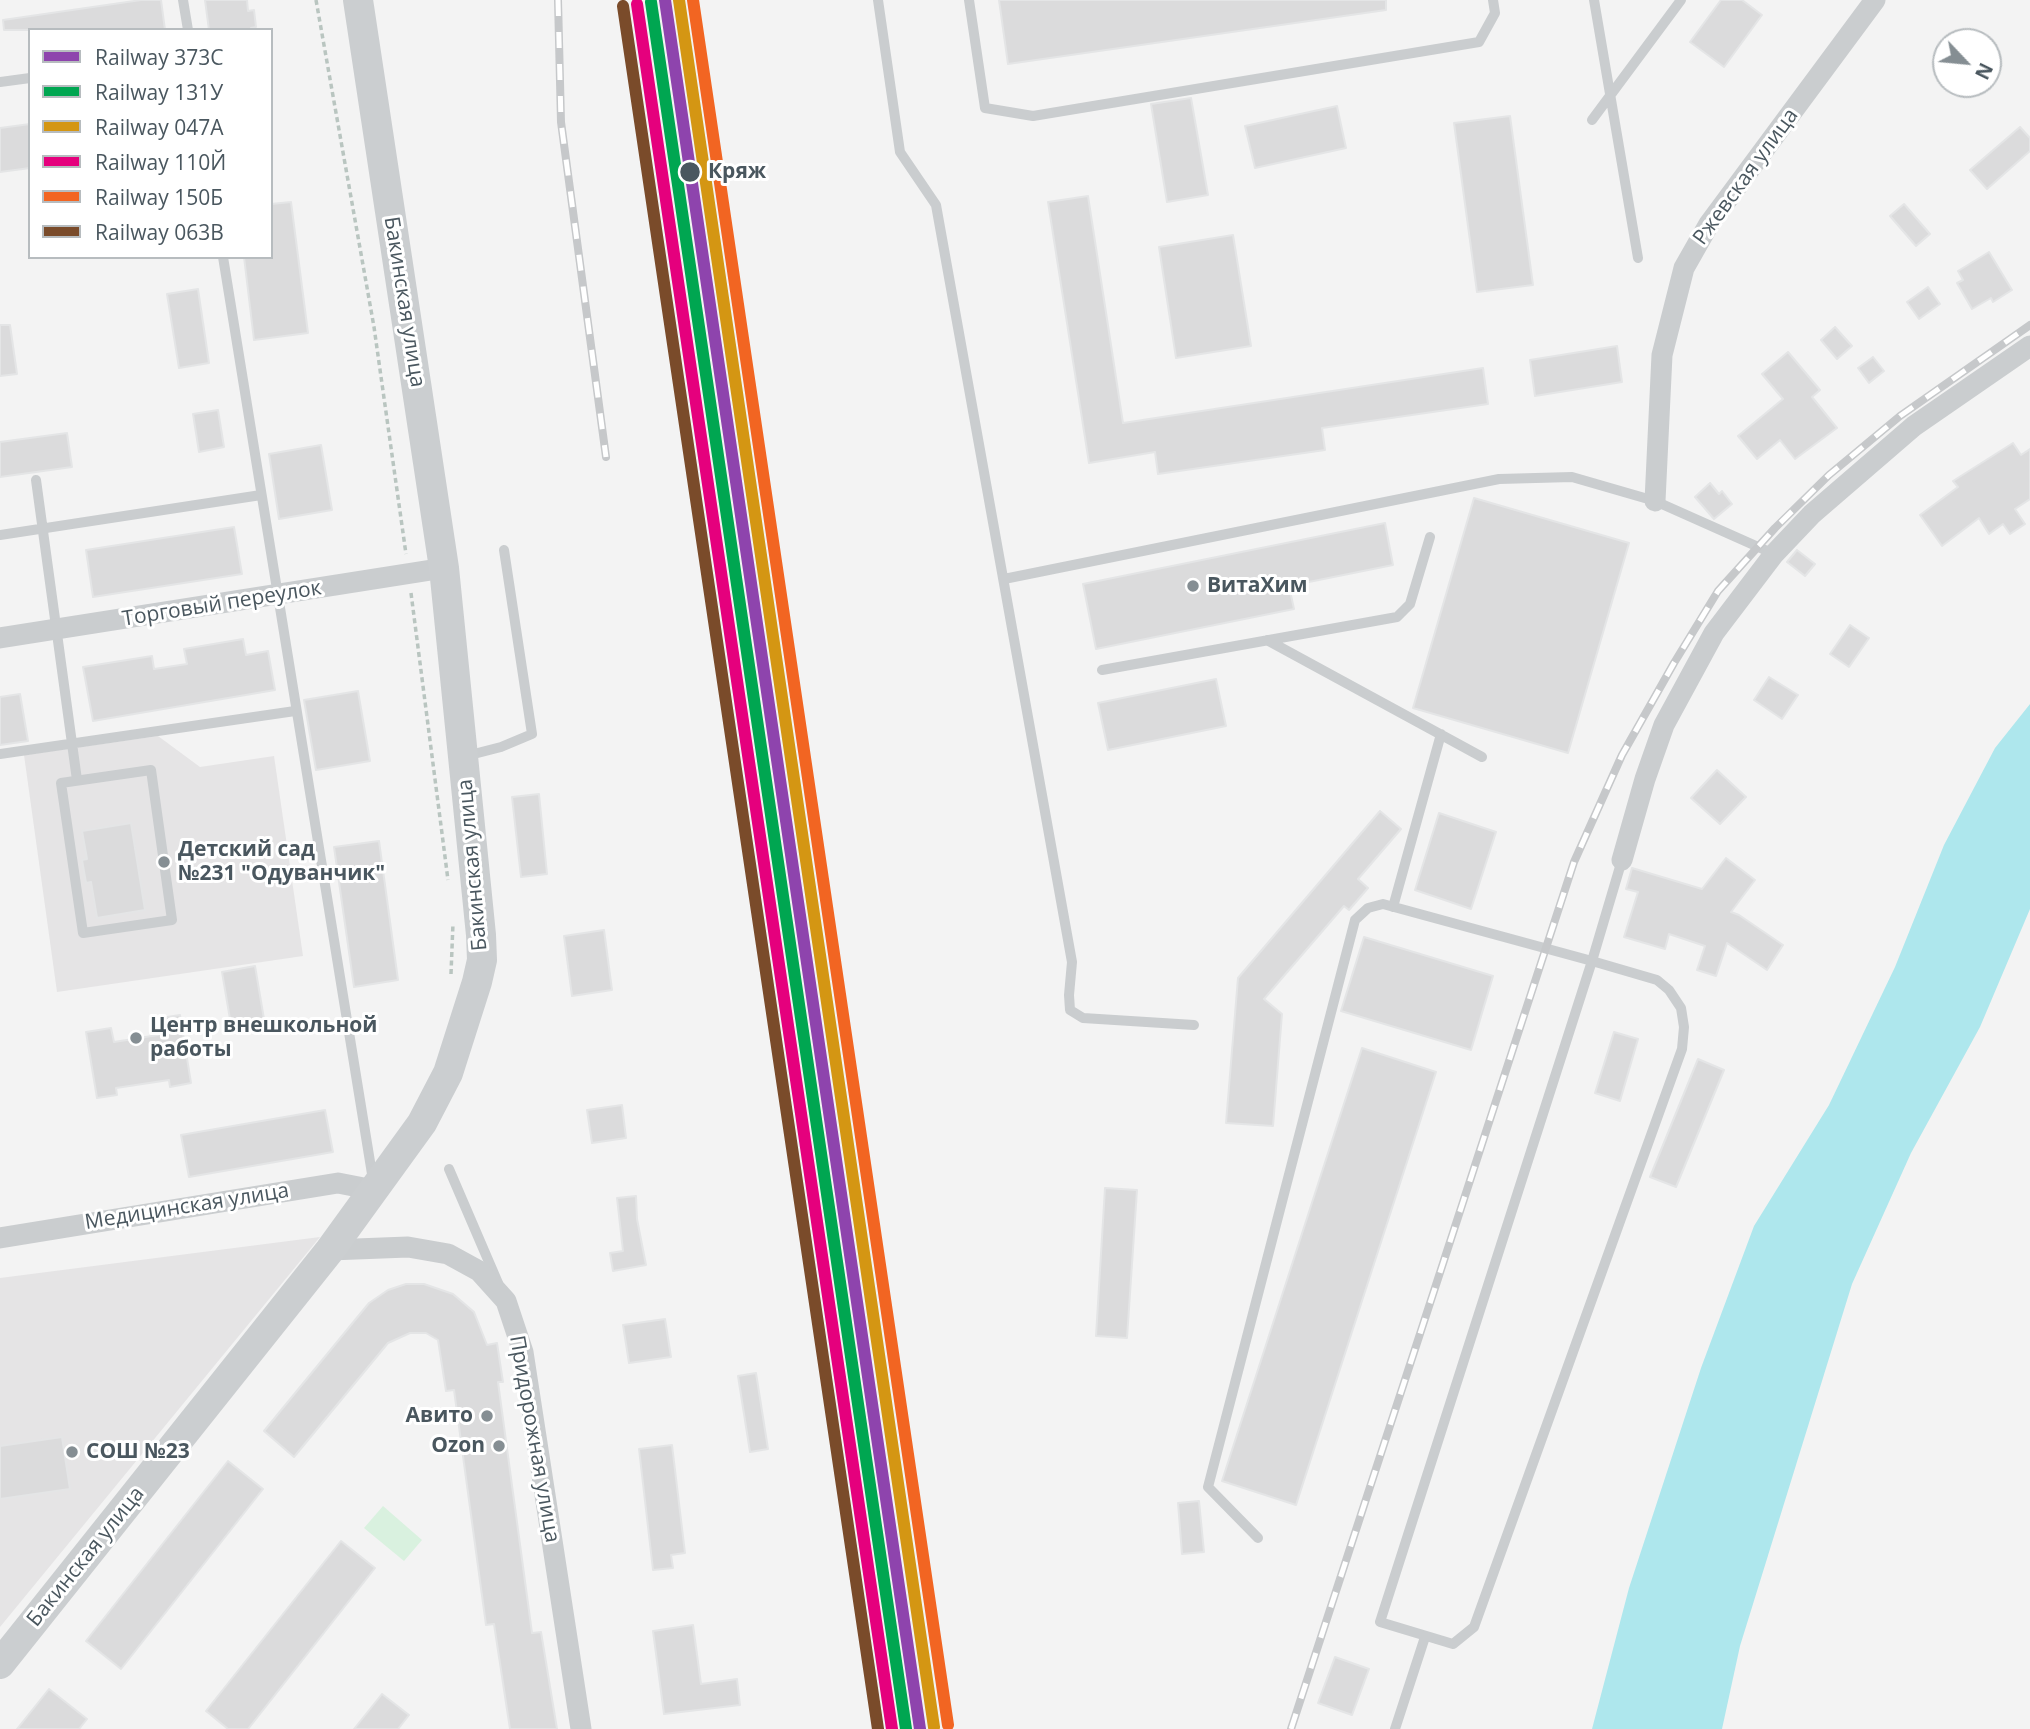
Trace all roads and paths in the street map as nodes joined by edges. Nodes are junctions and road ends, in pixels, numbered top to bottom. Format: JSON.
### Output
{"nodes":[{"id":1,"x":183,"y":0,"type":"edge"},
{"id":2,"x":358,"y":0,"type":"edge"},
{"id":3,"x":878,"y":0,"type":"edge"},
{"id":4,"x":969,"y":0,"type":"edge"},
{"id":5,"x":1493,"y":0,"type":"edge"},
{"id":6,"x":1594,"y":0,"type":"edge"},
{"id":7,"x":1681,"y":0,"type":"edge"},
{"id":8,"x":1875,"y":0,"type":"edge"},
{"id":9,"x":188,"y":28,"type":"edge"},
{"id":10,"x":28,"y":78,"type":"edge"},
{"id":11,"x":0,"y":82,"type":"edge"},
{"id":12,"x":1611,"y":95,"type":"junction"},
{"id":13,"x":1592,"y":120,"type":"dead end"},
{"id":14,"x":1638,"y":258,"type":"dead end"},
{"id":15,"x":223,"y":259,"type":"edge"},
{"id":16,"x":2030,"y":346,"type":"edge"},
{"id":17,"x":36,"y":480,"type":"dead end"},
{"id":18,"x":261,"y":495,"type":"junction"},
{"id":19,"x":1655,"y":500,"type":"junction"},
{"id":20,"x":43,"y":528,"type":"junction"},
{"id":21,"x":0,"y":535,"type":"edge"},
{"id":22,"x":1430,"y":537,"type":"dead end"},
{"id":23,"x":504,"y":550,"type":"dead end"},
{"id":24,"x":1774,"y":554,"type":"junction"},
{"id":25,"x":444,"y":568,"type":"junction"},
{"id":26,"x":1004,"y":579,"type":"junction"},
{"id":27,"x":276,"y":595,"type":"junction"},
{"id":28,"x":56,"y":629,"type":"junction"},
{"id":29,"x":0,"y":638,"type":"edge"},
{"id":30,"x":1267,"y":640,"type":"junction"},
{"id":31,"x":1102,"y":670,"type":"dead end"},
{"id":32,"x":295,"y":710,"type":"junction"},
{"id":33,"x":1441,"y":734,"type":"junction"},
{"id":34,"x":72,"y":742,"type":"junction"},
{"id":35,"x":0,"y":754,"type":"edge"},
{"id":36,"x":464,"y":757,"type":"junction"},
{"id":37,"x":1482,"y":757,"type":"dead end"},
{"id":38,"x":77,"y":780,"type":"junction"},
{"id":39,"x":1622,"y":860,"type":"joint"},
{"id":40,"x":1393,"y":907,"type":"junction"},
{"id":41,"x":1592,"y":961,"type":"junction"},
{"id":42,"x":1194,"y":1025,"type":"dead end"},
{"id":43,"x":449,"y":1169,"type":"dead end"},
{"id":44,"x":374,"y":1190,"type":"junction"},
{"id":45,"x":0,"y":1238,"type":"edge"},
{"id":46,"x":330,"y":1251,"type":"junction"},
{"id":47,"x":506,"y":1301,"type":"junction"},
{"id":48,"x":1258,"y":1538,"type":"dead end"},
{"id":49,"x":1425,"y":1637,"type":"junction"},
{"id":50,"x":0,"y":1664,"type":"edge"},
{"id":51,"x":581,"y":1729,"type":"edge"},
{"id":52,"x":1395,"y":1729,"type":"edge"}],
"edges":[{"from":1,"to":9,"type":"lane"},
{"from":2,"to":25,"type":"main road","name":"Бакинская улица"},
{"from":3,"to":26,"type":"lane"},
{"from":4,"to":5,"type":"lane"},
{"from":6,"to":12,"type":"lane"},
{"from":7,"to":12,"type":"lane"},
{"from":8,"to":19,"type":"street","name":"Ржевская улица"},
{"from":10,"to":11,"type":"lane"},
{"from":12,"to":13,"type":"lane"},
{"from":12,"to":14,"type":"lane"},
{"from":15,"to":18,"type":"lane"},
{"from":16,"to":24,"type":"street"},
{"from":17,"to":20,"type":"lane"},
{"from":18,"to":20,"type":"lane"},
{"from":18,"to":27,"type":"lane"},
{"from":19,"to":24,"type":"lane"},
{"from":19,"to":26,"type":"lane"},
{"from":20,"to":21,"type":"lane"},
{"from":20,"to":28,"type":"lane"},
{"from":22,"to":30,"type":"lane"},
{"from":23,"to":36,"type":"lane"},
{"from":24,"to":39,"type":"street"},
{"from":25,"to":27,"type":"street","name":"Торговый переулок"},
{"from":25,"to":36,"type":"main road","name":"Бакинская улица"},
{"from":26,"to":42,"type":"lane"},
{"from":27,"to":28,"type":"street","name":"Торговый переулок"},
{"from":27,"to":32,"type":"lane"},
{"from":28,"to":29,"type":"street","name":"Торговый переулок"},
{"from":28,"to":34,"type":"lane"},
{"from":30,"to":31,"type":"lane"},
{"from":30,"to":33,"type":"lane"},
{"from":32,"to":34,"type":"lane"},
{"from":32,"to":44,"type":"lane"},
{"from":33,"to":37,"type":"lane"},
{"from":33,"to":40,"type":"lane"},
{"from":34,"to":35,"type":"lane"},
{"from":34,"to":38,"type":"lane"},
{"from":36,"to":44,"type":"main road","name":"Бакинская улица"},
{"from":38,"to":38,"type":"lane"},
{"from":39,"to":41,"type":"lane"},
{"from":40,"to":41,"type":"lane"},
{"from":40,"to":48,"type":"lane"},
{"from":41,"to":49,"type":"lane"},
{"from":41,"to":49,"type":"lane"},
{"from":43,"to":47,"type":"lane"},
{"from":44,"to":45,"type":"street","name":"Медицинская улица"},
{"from":44,"to":46,"type":"main road","name":"Бакинская улица"},
{"from":46,"to":47,"type":"street","name":"Придорожная улица"},
{"from":46,"to":50,"type":"main road","name":"Бакинская улица"},
{"from":47,"to":51,"type":"street","name":"Придорожная улица"},
{"from":49,"to":52,"type":"lane"}]}
